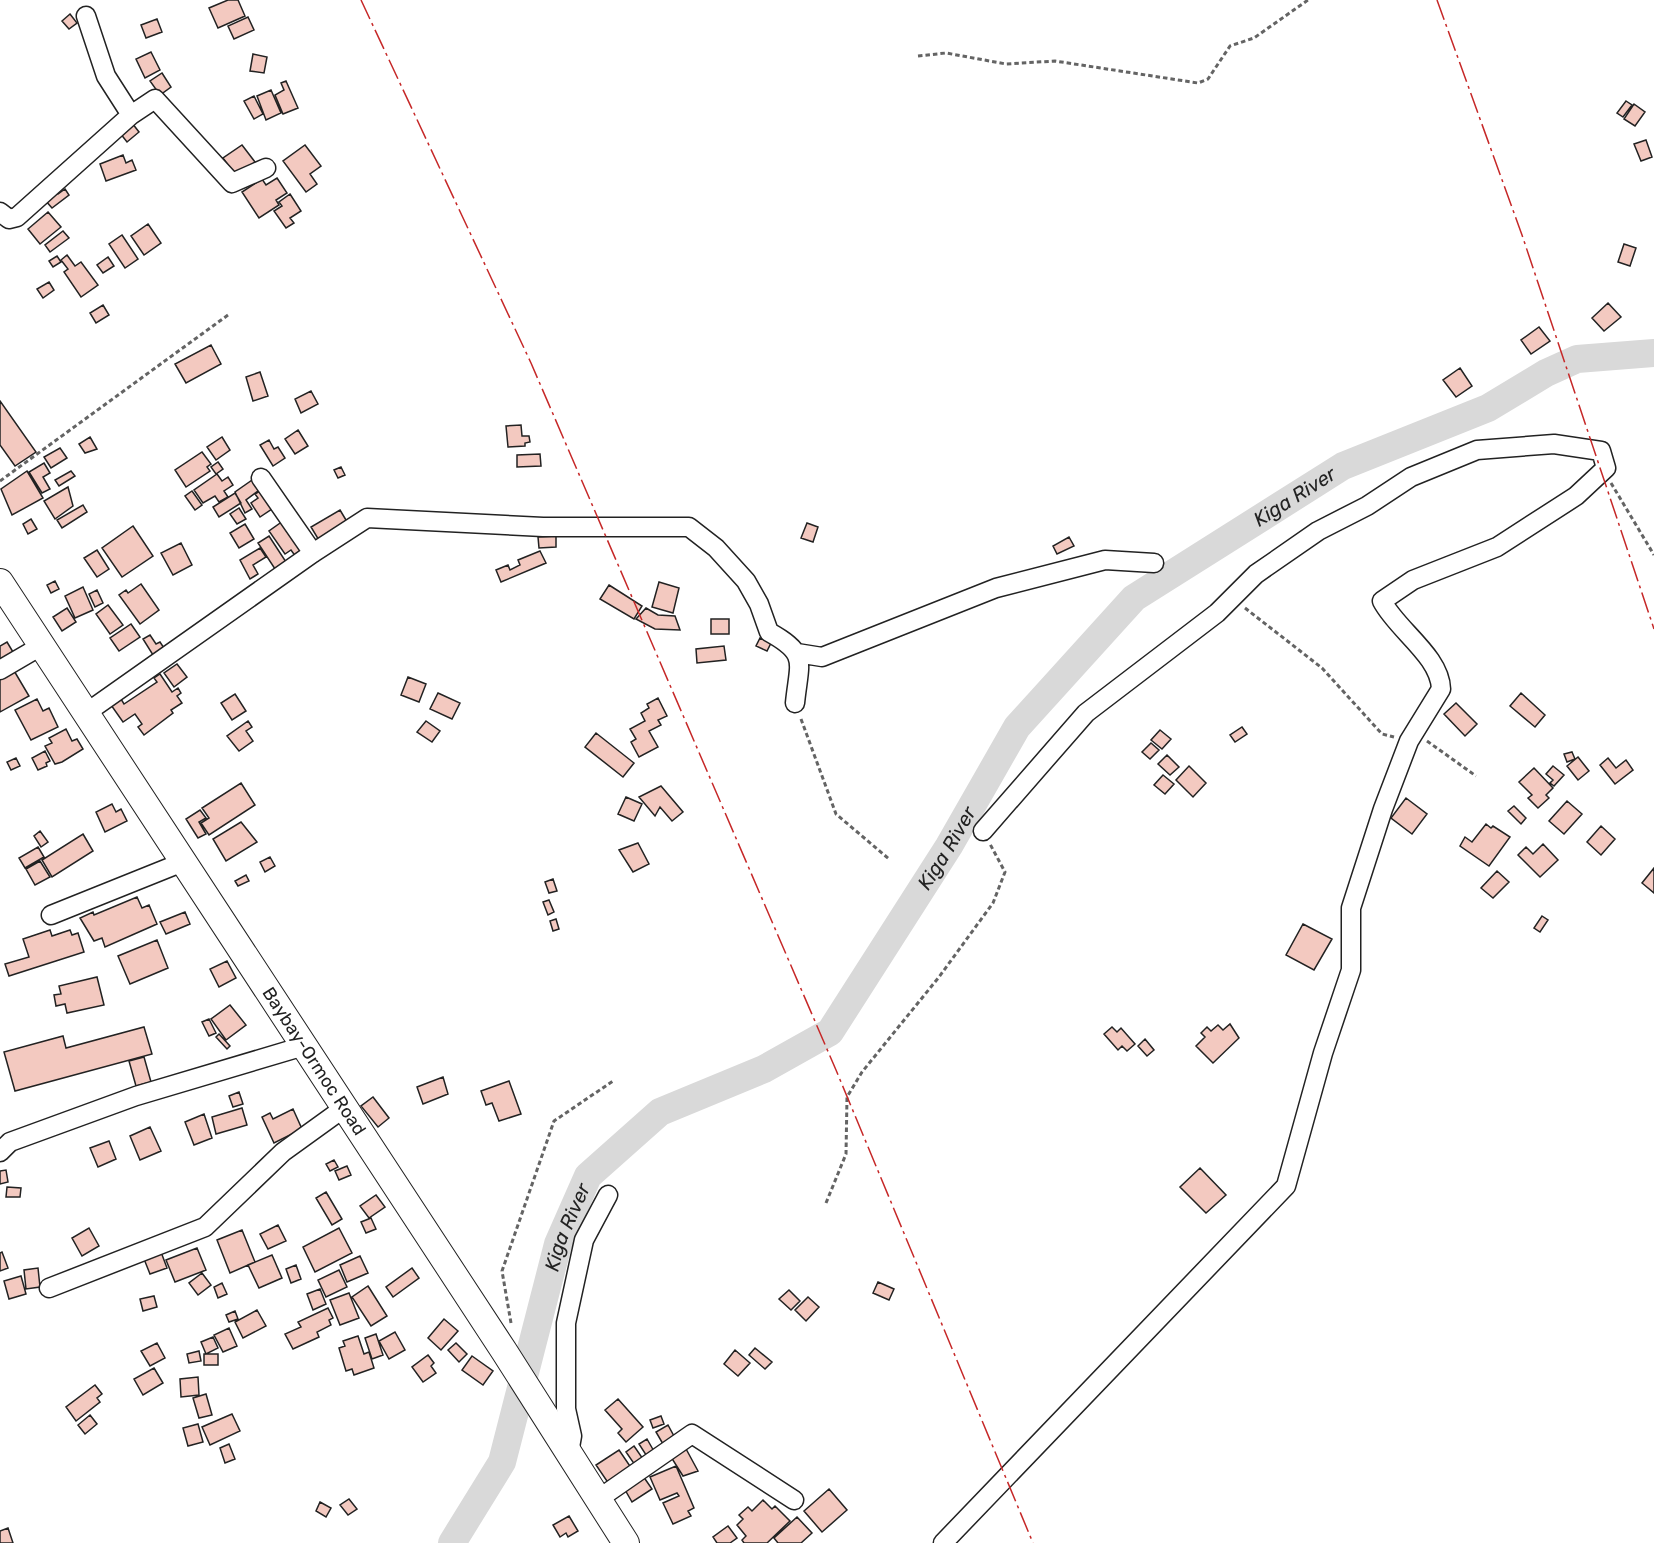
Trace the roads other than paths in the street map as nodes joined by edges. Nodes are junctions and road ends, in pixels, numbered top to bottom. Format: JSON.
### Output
{"nodes":[{"id":1,"x":86,"y":16,"type":"dead end"},
{"id":2,"x":131,"y":115,"type":"junction"},
{"id":3,"x":266,"y":168,"type":"dead end"},
{"id":4,"x":0,"y":212,"type":"edge"},
{"id":5,"x":261,"y":478,"type":"dead end"},
{"id":6,"x":314,"y":553,"type":"junction"},
{"id":7,"x":1154,"y":563,"type":"dead end"},
{"id":8,"x":0,"y":582,"type":"edge"},
{"id":9,"x":41,"y":646,"type":"junction"},
{"id":10,"x":797,"y":653,"type":"junction"},
{"id":11,"x":0,"y":670,"type":"edge"},
{"id":12,"x":795,"y":703,"type":"road end"},
{"id":13,"x":86,"y":713,"type":"junction"},
{"id":14,"x":983,"y":831,"type":"road end"},
{"id":15,"x":183,"y":861,"type":"junction"},
{"id":16,"x":51,"y":915,"type":"dead end"},
{"id":17,"x":304,"y":1046,"type":"junction"},
{"id":18,"x":344,"y":1108,"type":"junction"},
{"id":19,"x":0,"y":1152,"type":"edge"},
{"id":20,"x":608,"y":1195,"type":"dead end"},
{"id":21,"x":49,"y":1288,"type":"dead end"},
{"id":22,"x":565,"y":1447,"type":"junction"},
{"id":23,"x":597,"y":1500,"type":"junction"},
{"id":24,"x":794,"y":1500,"type":"dead end"},
{"id":25,"x":626,"y":1543,"type":"edge"},
{"id":26,"x":943,"y":1543,"type":"edge"}],
"edges":[{"from":1,"to":2,"type":"street"},
{"from":2,"to":3,"type":"street"},
{"from":2,"to":4,"type":"street"},
{"from":5,"to":6,"type":"street"},
{"from":6,"to":10,"type":"street"},
{"from":6,"to":13,"type":"street"},
{"from":7,"to":10,"type":"street"},
{"from":8,"to":9,"type":"highway","name":"Baybay-Ormoc Road"},
{"from":9,"to":11,"type":"street"},
{"from":9,"to":13,"type":"highway","name":"Baybay-Ormoc Road"},
{"from":10,"to":12,"type":"street"},
{"from":13,"to":15,"type":"highway","name":"Baybay-Ormoc Road"},
{"from":14,"to":26,"type":"street"},
{"from":15,"to":16,"type":"street"},
{"from":15,"to":17,"type":"highway","name":"Baybay-Ormoc Road"},
{"from":17,"to":18,"type":"highway","name":"Baybay-Ormoc Road"},
{"from":17,"to":19,"type":"street"},
{"from":18,"to":21,"type":"street"},
{"from":18,"to":22,"type":"highway","name":"Baybay-Ormoc Road"},
{"from":20,"to":22,"type":"street"},
{"from":22,"to":23,"type":"highway","name":"Baybay-Ormoc Road"},
{"from":23,"to":24,"type":"street"},
{"from":23,"to":25,"type":"highway","name":"Baybay-Ormoc Road"}]}
